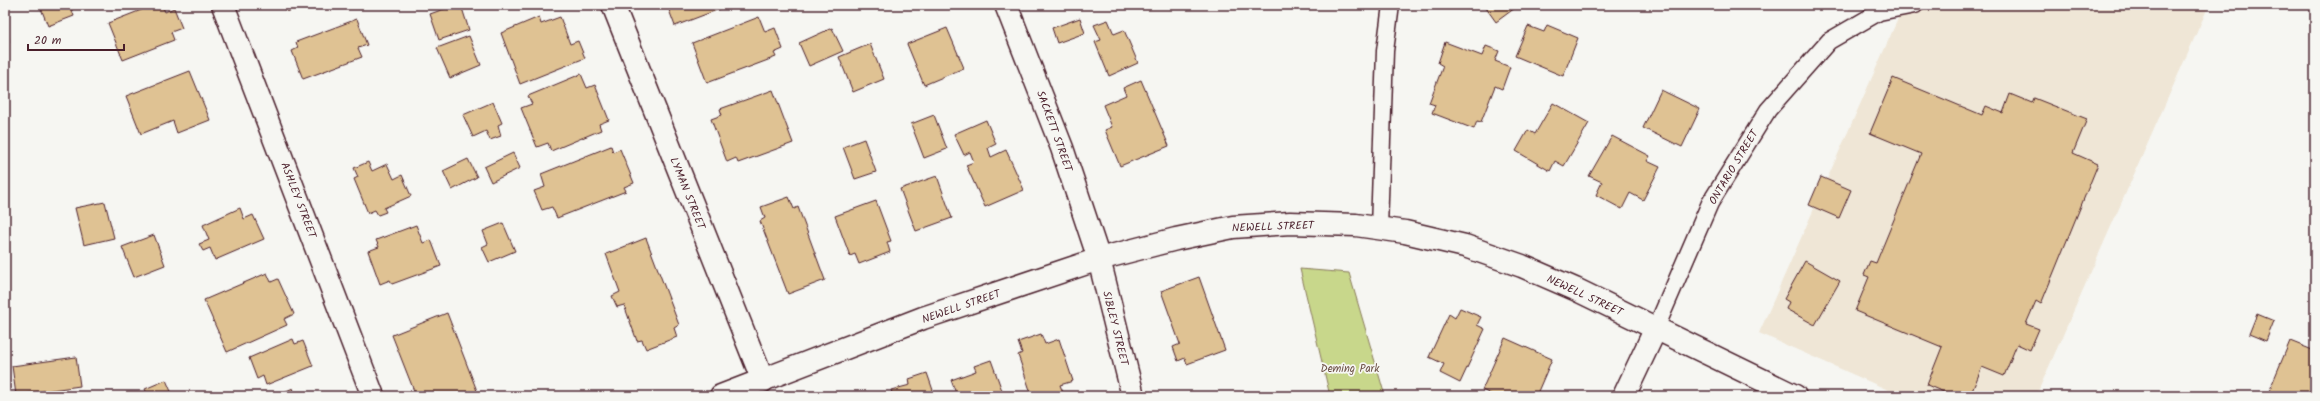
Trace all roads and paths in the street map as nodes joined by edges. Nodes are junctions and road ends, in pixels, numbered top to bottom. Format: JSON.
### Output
{"nodes":[{"id":1,"x":223,"y":5,"type":"edge"},
{"id":2,"x":614,"y":5,"type":"edge"},
{"id":3,"x":1006,"y":5,"type":"edge"},
{"id":4,"x":1391,"y":5,"type":"edge"},
{"id":5,"x":1915,"y":5,"type":"edge"},
{"id":6,"x":1379,"y":228,"type":"junction"},
{"id":7,"x":1099,"y":259,"type":"junction"},
{"id":8,"x":1656,"y":328,"type":"junction"},
{"id":9,"x":763,"y":381,"type":"junction"},
{"id":10,"x":373,"y":396,"type":"edge"},
{"id":11,"x":721,"y":396,"type":"edge"},
{"id":12,"x":1133,"y":396,"type":"edge"},
{"id":13,"x":1624,"y":396,"type":"edge"},
{"id":14,"x":1795,"y":396,"type":"edge"}],
"edges":[{"from":1,"to":10,"type":"street","name":"ASHLEY STREET"},
{"from":2,"to":9,"type":"street","name":"LYMAN STREET"},
{"from":3,"to":7,"type":"street","name":"SACKETT STREET"},
{"from":4,"to":6,"type":"lane"},
{"from":5,"to":8,"type":"lane","name":"ONTARIO STREET"},
{"from":6,"to":7,"type":"street","name":"NEWELL STREET"},
{"from":6,"to":8,"type":"street","name":"NEWELL STREET"},
{"from":7,"to":9,"type":"street","name":"NEWELL STREET"},
{"from":7,"to":12,"type":"street","name":"SIBLEY STREET"},
{"from":8,"to":13,"type":"street","name":"ONTARIO STREET"},
{"from":8,"to":14,"type":"street","name":"NEWELL STREET"},
{"from":9,"to":11,"type":"street","name":"NEWELL STREET"}]}
